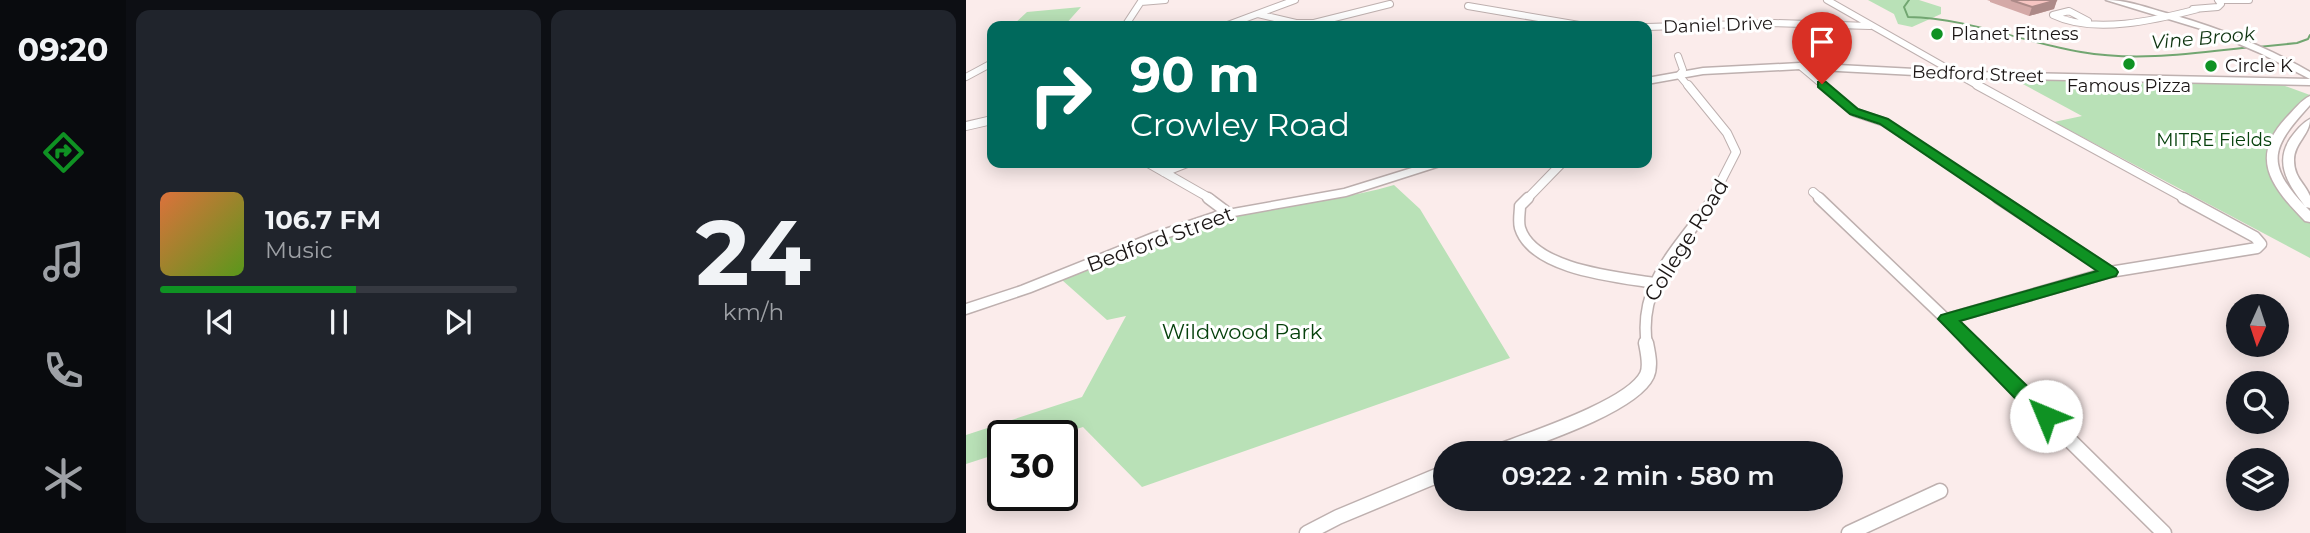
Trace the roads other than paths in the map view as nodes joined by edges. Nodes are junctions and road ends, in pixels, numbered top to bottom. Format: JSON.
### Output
{"nodes":[{"id":1,"x":1165,"y":0,"type":"edge"},
{"id":2,"x":1295,"y":0,"type":"edge"},
{"id":3,"x":1827,"y":0,"type":"edge"},
{"id":4,"x":2110,"y":0,"type":"edge"},
{"id":5,"x":2117,"y":0,"type":"edge"},
{"id":6,"x":2220,"y":0,"type":"edge"},
{"id":7,"x":2249,"y":0,"type":"edge"},
{"id":8,"x":1141,"y":1,"type":"edge"},
{"id":9,"x":1390,"y":4,"type":"dead end"},
{"id":10,"x":2129,"y":5,"type":"junction"},
{"id":11,"x":1468,"y":6,"type":"dead end"},
{"id":12,"x":2185,"y":11,"type":"junction"},
{"id":13,"x":1258,"y":14,"type":"junction"},
{"id":14,"x":2164,"y":16,"type":"junction"},
{"id":15,"x":1128,"y":21,"type":"edge"},
{"id":16,"x":1239,"y":21,"type":"edge"},
{"id":17,"x":1287,"y":21,"type":"edge"},
{"id":18,"x":1322,"y":21,"type":"edge"},
{"id":19,"x":1556,"y":21,"type":"edge"},
{"id":20,"x":2088,"y":21,"type":"junction"},
{"id":21,"x":1872,"y":26,"type":"junction"},
{"id":22,"x":1652,"y":27,"type":"edge"},
{"id":23,"x":2202,"y":27,"type":"junction"},
{"id":24,"x":1678,"y":56,"type":"dead end"},
{"id":25,"x":987,"y":66,"type":"edge"},
{"id":26,"x":1800,"y":66,"type":"junction"},
{"id":27,"x":1679,"y":75,"type":"junction"},
{"id":28,"x":1958,"y":75,"type":"junction"},
{"id":29,"x":2310,"y":76,"type":"edge"},
{"id":30,"x":966,"y":78,"type":"edge"},
{"id":31,"x":1652,"y":80,"type":"edge"},
{"id":32,"x":2260,"y":80,"type":"junction"},
{"id":33,"x":2310,"y":82,"type":"edge"},
{"id":34,"x":2310,"y":97,"type":"edge"},
{"id":35,"x":987,"y":121,"type":"edge"},
{"id":36,"x":2310,"y":122,"type":"edge"},
{"id":37,"x":966,"y":127,"type":"edge"},
{"id":38,"x":1156,"y":168,"type":"edge"},
{"id":39,"x":1174,"y":168,"type":"edge"},
{"id":40,"x":1422,"y":168,"type":"edge"},
{"id":41,"x":1557,"y":168,"type":"edge"},
{"id":42,"x":1164,"y":172,"type":"junction"},
{"id":43,"x":1813,"y":192,"type":"dead end"},
{"id":44,"x":2310,"y":204,"type":"edge"},
{"id":45,"x":1228,"y":213,"type":"junction"},
{"id":46,"x":2310,"y":218,"type":"edge"},
{"id":47,"x":2110,"y":272,"type":"junction"},
{"id":48,"x":1655,"y":283,"type":"junction"},
{"id":49,"x":966,"y":309,"type":"edge"},
{"id":50,"x":1947,"y":319,"type":"junction"},
{"id":51,"x":1524,"y":441,"type":"edge"},
{"id":52,"x":1433,"y":477,"type":"edge"},
{"id":53,"x":1940,"y":491,"type":"dead end"},
{"id":54,"x":1307,"y":533,"type":"edge"},
{"id":55,"x":1849,"y":533,"type":"edge"},
{"id":56,"x":2164,"y":533,"type":"edge"}],
"edges":[{"from":1,"to":8,"type":"street"},
{"from":2,"to":13,"type":"street"},
{"from":3,"to":21,"type":"street"},
{"from":4,"to":10,"type":"main road"},
{"from":5,"to":10,"type":"main road"},
{"from":6,"to":7,"type":"street"},
{"from":6,"to":12,"type":"street"},
{"from":8,"to":15,"type":"street"},
{"from":9,"to":18,"type":"street"},
{"from":10,"to":12,"type":"main road"},
{"from":10,"to":14,"type":"main road"},
{"from":11,"to":19,"type":"street"},
{"from":12,"to":14,"type":"street"},
{"from":12,"to":23,"type":"main road"},
{"from":13,"to":16,"type":"street"},
{"from":13,"to":17,"type":"street"},
{"from":14,"to":20,"type":"street"},
{"from":14,"to":23,"type":"main road"},
{"from":20,"to":20,"type":"street"},
{"from":21,"to":22,"type":"street","name":"Daniel Drive"},
{"from":21,"to":28,"type":"street"},
{"from":23,"to":29,"type":"main road"},
{"from":24,"to":27,"type":"street"},
{"from":25,"to":30,"type":"street"},
{"from":26,"to":27,"type":"main road","name":"Bedford Street"},
{"from":26,"to":28,"type":"main road","name":"Bedford Street"},
{"from":26,"to":47,"type":"street"},
{"from":27,"to":31,"type":"main road","name":"Bedford Street"},
{"from":27,"to":48,"type":"street","name":"College Road"},
{"from":28,"to":32,"type":"main road","name":"Bedford Street"},
{"from":28,"to":47,"type":"street"},
{"from":32,"to":33,"type":"main road","name":"Bedford Street"},
{"from":32,"to":34,"type":"main road"},
{"from":34,"to":46,"type":"main road"},
{"from":35,"to":37,"type":"street"},
{"from":36,"to":44,"type":"main road"},
{"from":38,"to":42,"type":"street"},
{"from":39,"to":42,"type":"street"},
{"from":40,"to":45,"type":"main road","name":"Bedford Street"},
{"from":41,"to":48,"type":"street"},
{"from":42,"to":45,"type":"street"},
{"from":43,"to":50,"type":"street"},
{"from":45,"to":49,"type":"main road","name":"Bedford Street"},
{"from":47,"to":50,"type":"street"},
{"from":48,"to":51,"type":"street","name":"College Road"},
{"from":50,"to":56,"type":"street"},
{"from":52,"to":54,"type":"street"},
{"from":53,"to":55,"type":"street"}]}
